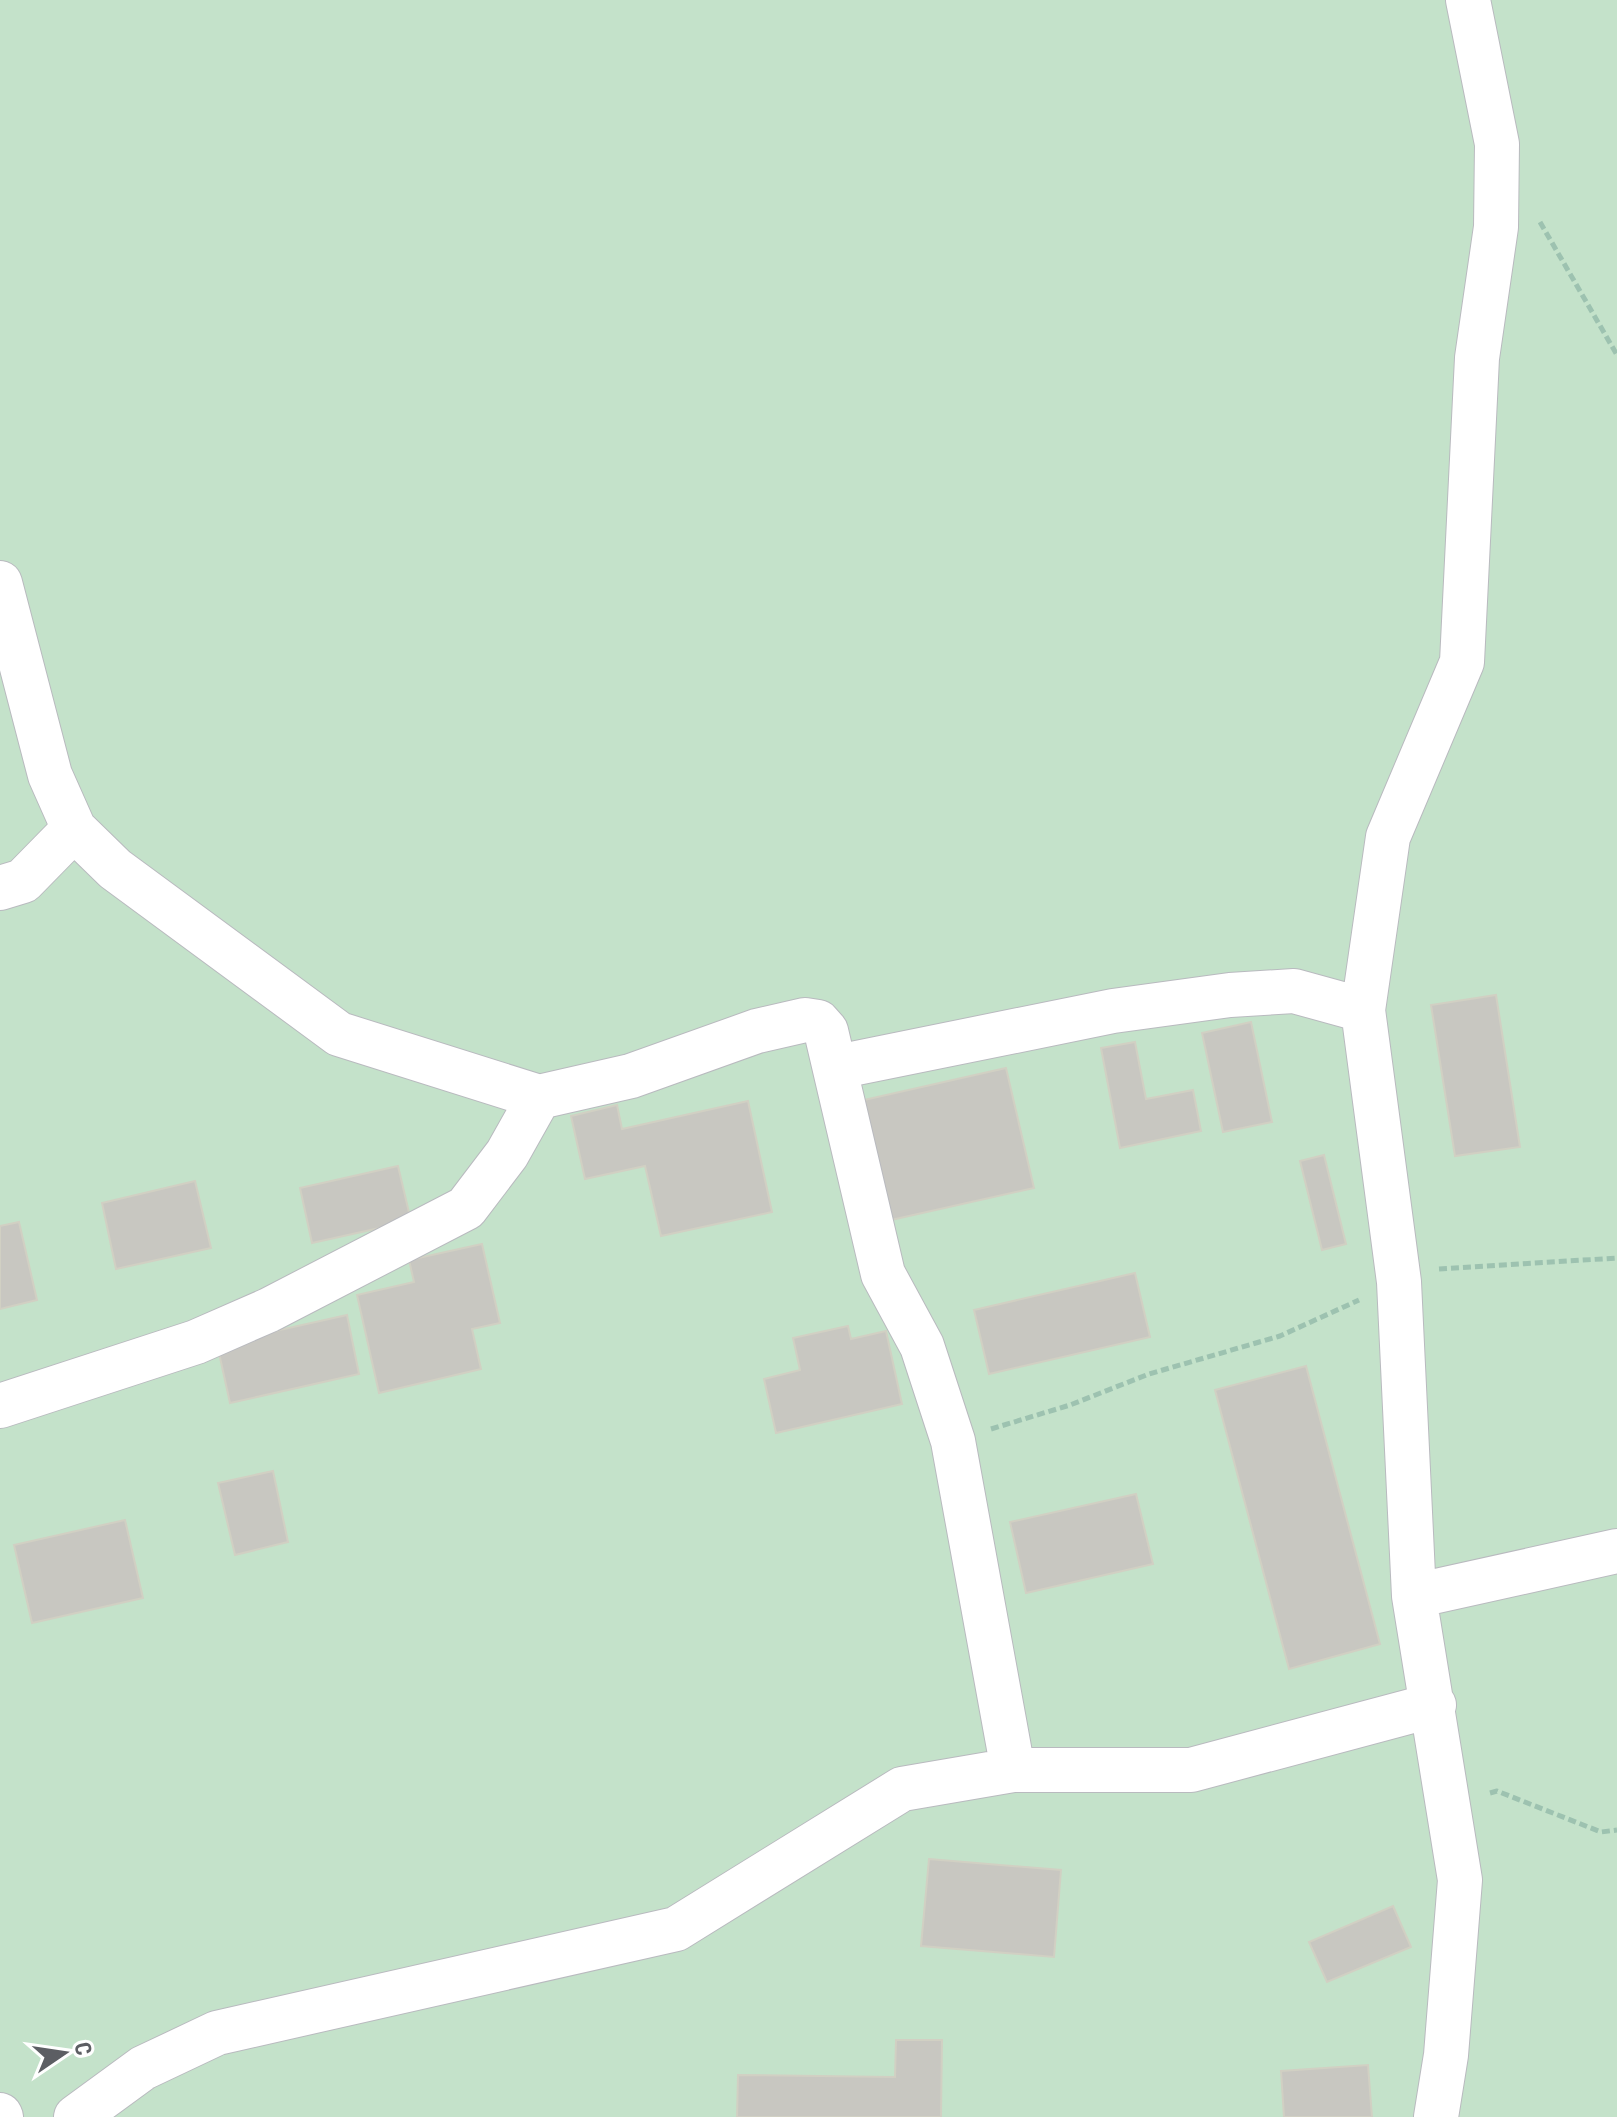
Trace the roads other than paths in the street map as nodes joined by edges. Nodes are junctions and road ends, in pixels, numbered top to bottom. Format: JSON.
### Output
{"nodes":[{"id":1,"x":1468,"y":0,"type":"edge"},
{"id":2,"x":0,"y":583,"type":"edge"},
{"id":3,"x":74,"y":829,"type":"junction"},
{"id":4,"x":0,"y":888,"type":"edge"},
{"id":5,"x":1363,"y":1010,"type":"junction"},
{"id":6,"x":837,"y":1067,"type":"junction"},
{"id":7,"x":539,"y":1097,"type":"junction"},
{"id":8,"x":0,"y":1406,"type":"edge"},
{"id":9,"x":1617,"y":1551,"type":"edge"},
{"id":10,"x":1414,"y":1596,"type":"junction"},
{"id":11,"x":1434,"y":1705,"type":"junction"},
{"id":12,"x":1013,"y":1770,"type":"junction"},
{"id":13,"x":76,"y":2117,"type":"edge"},
{"id":14,"x":1436,"y":2117,"type":"edge"}],
"edges":[{"from":1,"to":5,"type":"street"},
{"from":2,"to":3,"type":"street"},
{"from":3,"to":4,"type":"street"},
{"from":3,"to":7,"type":"street"},
{"from":5,"to":6,"type":"street"},
{"from":5,"to":10,"type":"street"},
{"from":6,"to":7,"type":"street"},
{"from":6,"to":12,"type":"street"},
{"from":7,"to":8,"type":"street"},
{"from":9,"to":10,"type":"street"},
{"from":10,"to":11,"type":"street"},
{"from":11,"to":12,"type":"street"},
{"from":11,"to":14,"type":"street"},
{"from":12,"to":13,"type":"street"}]}
